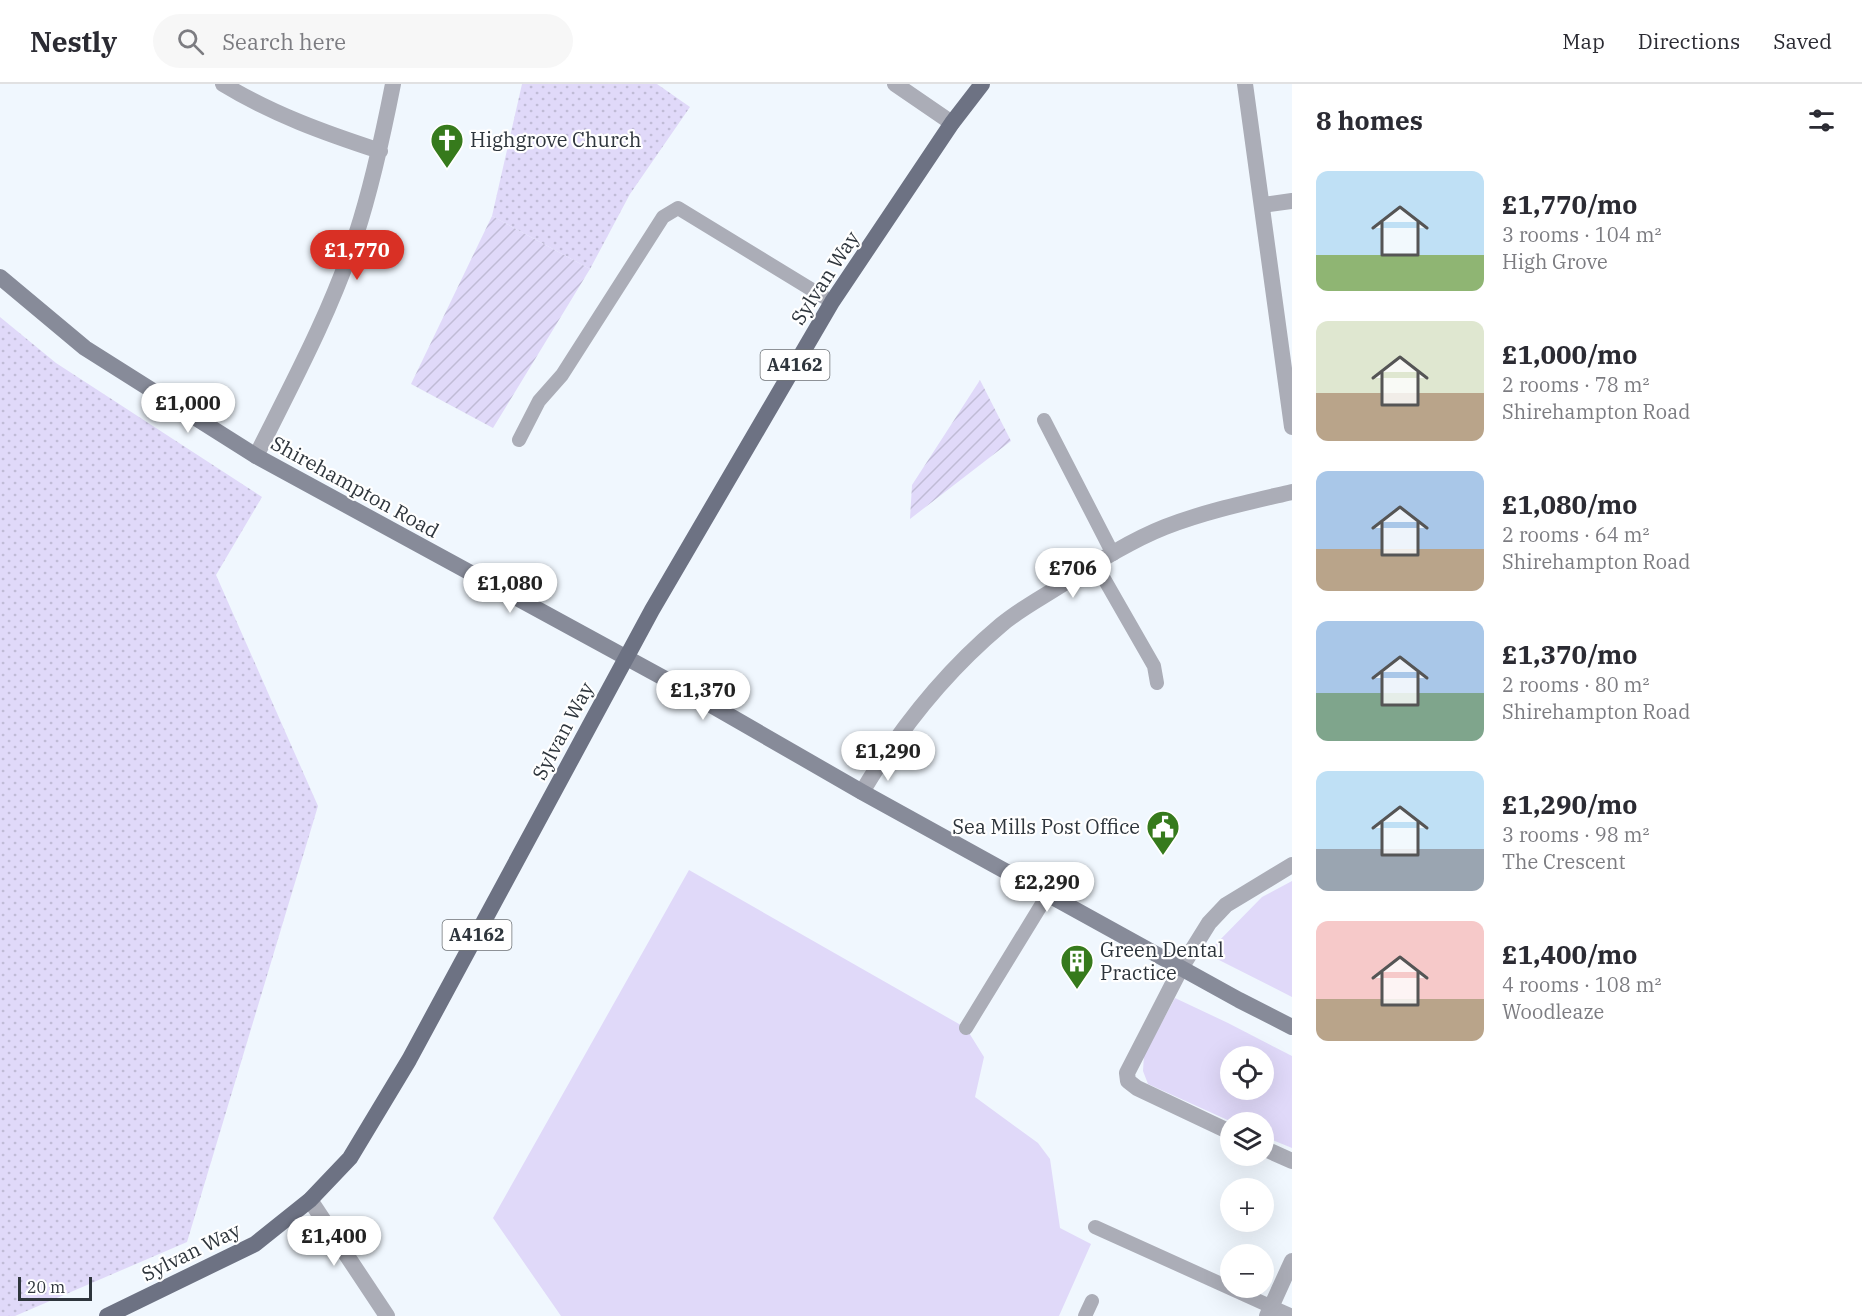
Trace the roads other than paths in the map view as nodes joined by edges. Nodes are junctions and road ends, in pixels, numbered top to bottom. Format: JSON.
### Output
{"nodes":[{"id":1,"x":223,"y":84,"type":"edge"},
{"id":2,"x":393,"y":84,"type":"edge"},
{"id":3,"x":895,"y":84,"type":"edge"},
{"id":4,"x":982,"y":84,"type":"edge"},
{"id":5,"x":1245,"y":84,"type":"edge"},
{"id":6,"x":952,"y":123,"type":"junction"},
{"id":7,"x":380,"y":151,"type":"junction"},
{"id":8,"x":1292,"y":201,"type":"edge"},
{"id":9,"x":1263,"y":205,"type":"junction"},
{"id":10,"x":0,"y":277,"type":"edge"},
{"id":11,"x":832,"y":302,"type":"junction"},
{"id":12,"x":1044,"y":420,"type":"dead end"},
{"id":13,"x":1292,"y":427,"type":"edge"},
{"id":14,"x":519,"y":440,"type":"dead end"},
{"id":15,"x":256,"y":456,"type":"junction"},
{"id":16,"x":1292,"y":492,"type":"edge"},
{"id":17,"x":1113,"y":554,"type":"junction"},
{"id":18,"x":1095,"y":563,"type":"junction"},
{"id":19,"x":627,"y":658,"type":"junction"},
{"id":20,"x":1157,"y":682,"type":"dead end"},
{"id":21,"x":862,"y":792,"type":"junction"},
{"id":22,"x":1292,"y":865,"type":"edge"},
{"id":23,"x":1048,"y":894,"type":"junction"},
{"id":24,"x":1181,"y":968,"type":"junction"},
{"id":25,"x":1292,"y":1027,"type":"edge"},
{"id":26,"x":966,"y":1028,"type":"dead end"},
{"id":27,"x":1220,"y":1127,"type":"edge"},
{"id":28,"x":1274,"y":1153,"type":"edge"},
{"id":29,"x":1292,"y":1161,"type":"edge"},
{"id":30,"x":310,"y":1200,"type":"junction"},
{"id":31,"x":1095,"y":1227,"type":"dead end"},
{"id":32,"x":1292,"y":1261,"type":"edge"},
{"id":33,"x":1092,"y":1301,"type":"dead end"},
{"id":34,"x":1270,"y":1311,"type":"edge"},
{"id":35,"x":107,"y":1316,"type":"edge"},
{"id":36,"x":387,"y":1316,"type":"edge"},
{"id":37,"x":1085,"y":1316,"type":"edge"},
{"id":38,"x":1292,"y":1316,"type":"edge"}],
"edges":[{"from":1,"to":7,"type":"street"},
{"from":2,"to":7,"type":"street"},
{"from":3,"to":6,"type":"street"},
{"from":4,"to":6,"type":"main road","name":"Sylvan Way","number":"A4162"},
{"from":5,"to":9,"type":"street"},
{"from":6,"to":11,"type":"main road","name":"Sylvan Way","number":"A4162"},
{"from":7,"to":15,"type":"street"},
{"from":8,"to":9,"type":"street"},
{"from":9,"to":13,"type":"street"},
{"from":10,"to":15,"type":"main road","name":"Shirehampton Road"},
{"from":11,"to":14,"type":"lane"},
{"from":11,"to":19,"type":"main road","name":"Sylvan Way","number":"A4162"},
{"from":12,"to":17,"type":"lane"},
{"from":15,"to":19,"type":"main road","name":"Shirehampton Road"},
{"from":16,"to":17,"type":"street"},
{"from":17,"to":18,"type":"street"},
{"from":18,"to":20,"type":"lane"},
{"from":18,"to":21,"type":"street"},
{"from":19,"to":21,"type":"main road","name":"Shirehampton Road"},
{"from":19,"to":30,"type":"main road","name":"Sylvan Way","number":"A4162"},
{"from":21,"to":23,"type":"main road","name":"Shirehampton Road"},
{"from":22,"to":24,"type":"street"},
{"from":23,"to":24,"type":"main road","name":"Shirehampton Road"},
{"from":23,"to":26,"type":"lane"},
{"from":24,"to":25,"type":"main road","name":"Shirehampton Road"},
{"from":24,"to":27,"type":"street"},
{"from":28,"to":29,"type":"street"},
{"from":30,"to":35,"type":"main road","name":"Sylvan Way","number":"A4162"},
{"from":30,"to":36,"type":"street"},
{"from":31,"to":34,"type":"lane"},
{"from":32,"to":34,"type":"street"},
{"from":33,"to":37,"type":"lane"},
{"from":34,"to":38,"type":"lane"}]}
